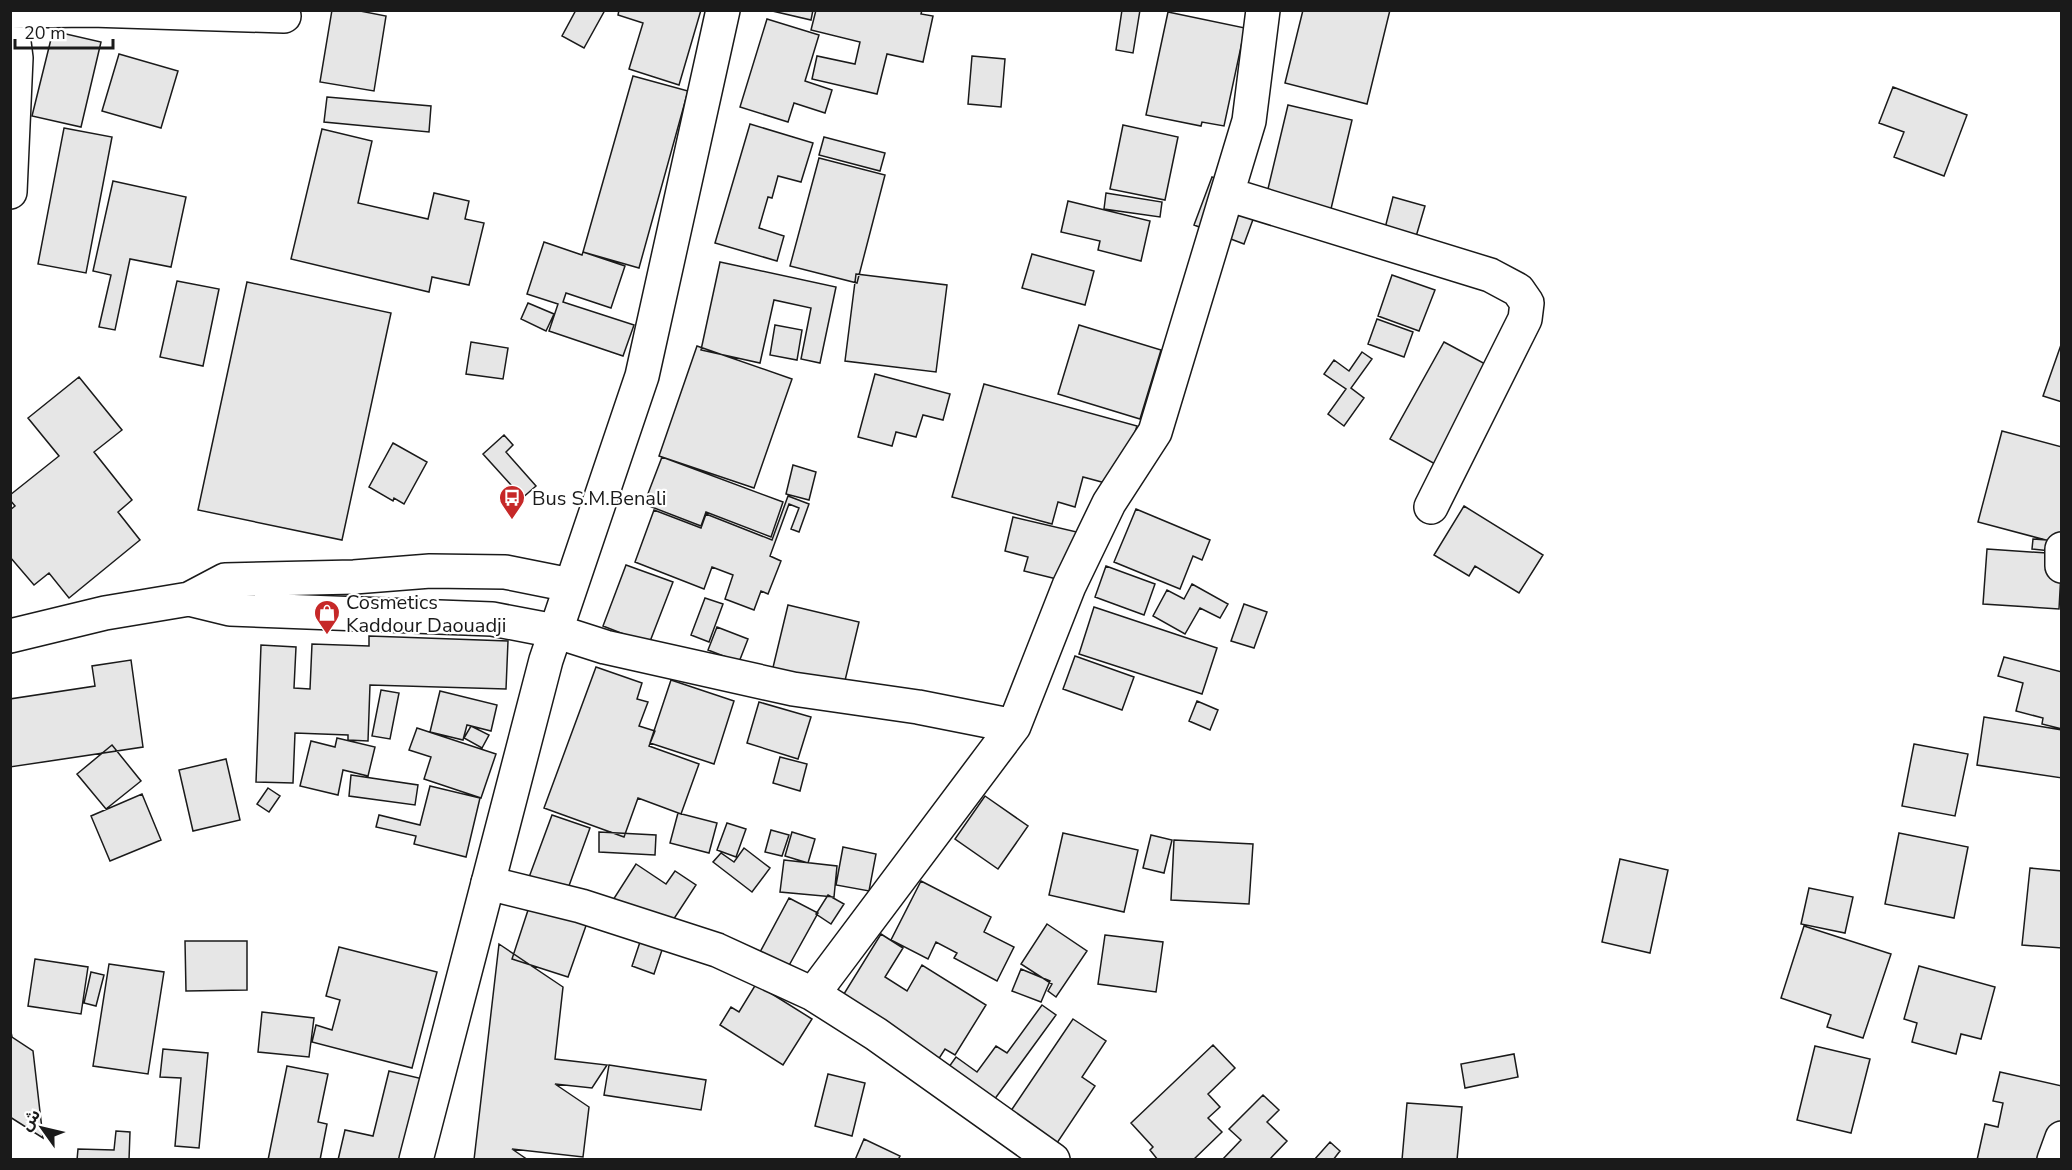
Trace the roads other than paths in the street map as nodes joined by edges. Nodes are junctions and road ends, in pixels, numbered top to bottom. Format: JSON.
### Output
{"nodes":[{"id":1,"x":723,"y":10,"type":"edge"},
{"id":2,"x":1263,"y":10,"type":"edge"},
{"id":3,"x":11,"y":11,"type":"edge"},
{"id":4,"x":284,"y":16,"type":"dead end"},
{"id":5,"x":10,"y":192,"type":"edge"},
{"id":6,"x":1227,"y":194,"type":"junction"},
{"id":7,"x":1431,"y":507,"type":"dead end"},
{"id":8,"x":2061,"y":549,"type":"edge"},
{"id":9,"x":2061,"y":566,"type":"edge"},
{"id":10,"x":570,"y":585,"type":"junction"},
{"id":11,"x":189,"y":599,"type":"junction"},
{"id":12,"x":555,"y":631,"type":"junction"},
{"id":13,"x":10,"y":636,"type":"edge"},
{"id":14,"x":1014,"y":726,"type":"junction"},
{"id":15,"x":488,"y":883,"type":"junction"},
{"id":16,"x":813,"y":994,"type":"junction"},
{"id":17,"x":2061,"y":1138,"type":"edge"},
{"id":18,"x":416,"y":1160,"type":"edge"},
{"id":19,"x":1053,"y":1160,"type":"edge"},
{"id":20,"x":2054,"y":1160,"type":"edge"}],
"edges":[{"from":1,"to":10,"type":"street"},
{"from":2,"to":6,"type":"street"},
{"from":3,"to":4,"type":"street"},
{"from":3,"to":5,"type":"street"},
{"from":6,"to":7,"type":"street"},
{"from":6,"to":14,"type":"street"},
{"from":8,"to":9,"type":"street"},
{"from":10,"to":11,"type":"street"},
{"from":10,"to":12,"type":"street"},
{"from":11,"to":12,"type":"street"},
{"from":11,"to":13,"type":"street"},
{"from":12,"to":14,"type":"street"},
{"from":12,"to":15,"type":"street"},
{"from":14,"to":16,"type":"street"},
{"from":15,"to":16,"type":"street"},
{"from":15,"to":18,"type":"street"},
{"from":16,"to":19,"type":"street"},
{"from":17,"to":20,"type":"street"}]}
